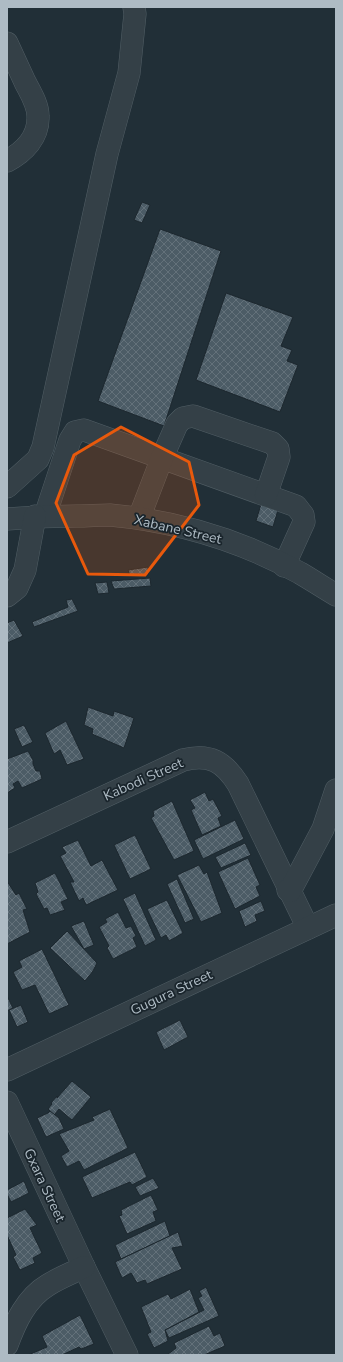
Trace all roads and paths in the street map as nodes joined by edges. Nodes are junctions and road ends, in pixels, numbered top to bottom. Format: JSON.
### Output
{"nodes":[{"id":1,"x":134,"y":7,"type":"edge"},
{"id":2,"x":7,"y":43,"type":"edge"},
{"id":3,"x":7,"y":161,"type":"edge"},
{"id":4,"x":162,"y":458,"type":"junction"},
{"id":5,"x":7,"y":486,"type":"edge"},
{"id":6,"x":266,"y":495,"type":"junction"},
{"id":7,"x":40,"y":516,"type":"junction"},
{"id":8,"x":140,"y":518,"type":"junction"},
{"id":9,"x":7,"y":519,"type":"edge"},
{"id":10,"x":284,"y":566,"type":"junction"},
{"id":11,"x":336,"y":595,"type":"edge"},
{"id":12,"x":7,"y":596,"type":"edge"},
{"id":13,"x":336,"y":790,"type":"edge"},
{"id":14,"x":7,"y":842,"type":"edge"},
{"id":15,"x":289,"y":890,"type":"junction"},
{"id":16,"x":336,"y":915,"type":"edge"},
{"id":17,"x":308,"y":928,"type":"junction"},
{"id":18,"x":7,"y":1070,"type":"edge"},
{"id":19,"x":7,"y":1102,"type":"edge"},
{"id":20,"x":84,"y":1267,"type":"junction"},
{"id":21,"x":7,"y":1345,"type":"edge"},
{"id":22,"x":127,"y":1355,"type":"edge"}],
"edges":[{"from":1,"to":5,"type":"street"},
{"from":2,"to":3,"type":"street"},
{"from":4,"to":6,"type":"street"},
{"from":4,"to":6,"type":"street"},
{"from":4,"to":7,"type":"street"},
{"from":4,"to":8,"type":"street"},
{"from":6,"to":10,"type":"street"},
{"from":7,"to":8,"type":"street","name":"Xabane Street"},
{"from":7,"to":9,"type":"street","name":"Xabane Street"},
{"from":7,"to":12,"type":"street"},
{"from":8,"to":10,"type":"street","name":"Xabane Street"},
{"from":10,"to":11,"type":"street","name":"Xabane Street"},
{"from":13,"to":15,"type":"street"},
{"from":14,"to":15,"type":"street","name":"Kabodi Street"},
{"from":15,"to":17,"type":"street","name":"Kabodi Street"},
{"from":16,"to":17,"type":"street","name":"Gugura Street"},
{"from":17,"to":18,"type":"street","name":"Gugura Street"},
{"from":19,"to":20,"type":"street","name":"Gxara Street"},
{"from":20,"to":21,"type":"street"},
{"from":20,"to":22,"type":"street","name":"Gxara Street"}]}
